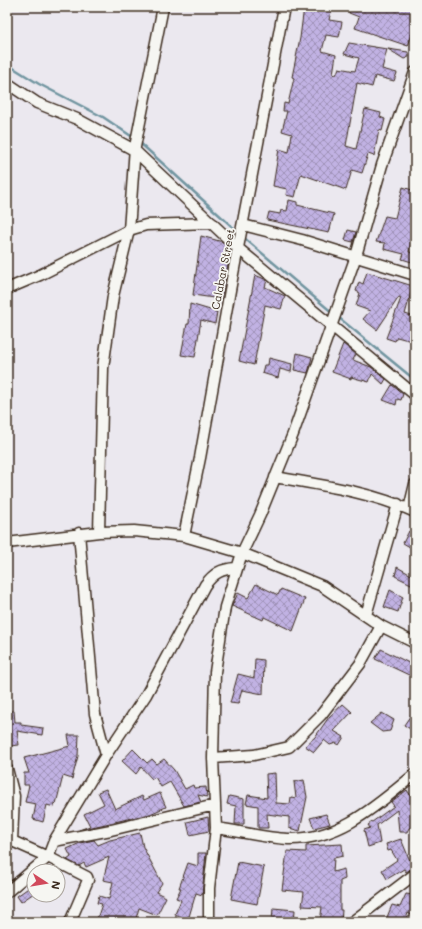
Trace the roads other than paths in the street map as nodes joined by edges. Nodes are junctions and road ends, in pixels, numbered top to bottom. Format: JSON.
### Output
{"nodes":[{"id":1,"x":163,"y":7,"type":"edge"},
{"id":2,"x":284,"y":7,"type":"edge"},
{"id":3,"x":415,"y":72,"type":"edge"},
{"id":4,"x":7,"y":83,"type":"edge"},
{"id":5,"x":134,"y":148,"type":"junction"},
{"id":6,"x":212,"y":223,"type":"junction"},
{"id":7,"x":243,"y":225,"type":"junction"},
{"id":8,"x":129,"y":230,"type":"junction"},
{"id":9,"x":239,"y":246,"type":"junction"},
{"id":10,"x":356,"y":256,"type":"junction"},
{"id":11,"x":415,"y":275,"type":"edge"},
{"id":12,"x":7,"y":289,"type":"edge"},
{"id":13,"x":332,"y":323,"type":"junction"},
{"id":14,"x":415,"y":395,"type":"edge"},
{"id":15,"x":276,"y":477,"type":"junction"},
{"id":16,"x":415,"y":484,"type":"edge"},
{"id":17,"x":398,"y":504,"type":"junction"},
{"id":18,"x":412,"y":510,"type":"edge"},
{"id":19,"x":100,"y":532,"type":"junction"},
{"id":20,"x":79,"y":533,"type":"junction"},
{"id":21,"x":184,"y":536,"type":"junction"},
{"id":22,"x":7,"y":543,"type":"edge"},
{"id":23,"x":242,"y":552,"type":"junction"},
{"id":24,"x":236,"y":568,"type":"junction"},
{"id":25,"x":366,"y":615,"type":"junction"},
{"id":26,"x":381,"y":626,"type":"junction"},
{"id":27,"x":415,"y":643,"type":"edge"},
{"id":28,"x":106,"y":755,"type":"junction"},
{"id":29,"x":213,"y":758,"type":"junction"},
{"id":30,"x":7,"y":769,"type":"edge"},
{"id":31,"x":415,"y":774,"type":"edge"},
{"id":32,"x":215,"y":805,"type":"junction"},
{"id":33,"x":216,"y":828,"type":"junction"},
{"id":34,"x":54,"y":841,"type":"junction"},
{"id":35,"x":10,"y":842,"type":"edge"},
{"id":36,"x":48,"y":857,"type":"junction"},
{"id":37,"x":415,"y":874,"type":"edge"},
{"id":38,"x":7,"y":892,"type":"edge"},
{"id":39,"x":70,"y":922,"type":"edge"},
{"id":40,"x":209,"y":922,"type":"edge"},
{"id":41,"x":352,"y":922,"type":"edge"}],
"edges":[{"from":1,"to":5,"type":"street"},
{"from":2,"to":7,"type":"street","name":"Calabar Street"},
{"from":3,"to":10,"type":"street"},
{"from":4,"to":5,"type":"street"},
{"from":5,"to":6,"type":"street"},
{"from":5,"to":8,"type":"street"},
{"from":6,"to":8,"type":"street"},
{"from":6,"to":9,"type":"street"},
{"from":7,"to":9,"type":"street","name":"Calabar Street"},
{"from":7,"to":10,"type":"street"},
{"from":8,"to":12,"type":"street"},
{"from":8,"to":19,"type":"street"},
{"from":9,"to":13,"type":"street"},
{"from":9,"to":21,"type":"street","name":"Calabar Street"},
{"from":10,"to":11,"type":"street"},
{"from":10,"to":13,"type":"street"},
{"from":13,"to":14,"type":"street"},
{"from":13,"to":15,"type":"street"},
{"from":15,"to":17,"type":"street"},
{"from":15,"to":23,"type":"street"},
{"from":16,"to":18,"type":"street"},
{"from":17,"to":18,"type":"street"},
{"from":17,"to":25,"type":"street"},
{"from":19,"to":20,"type":"street"},
{"from":19,"to":21,"type":"street"},
{"from":20,"to":22,"type":"street"},
{"from":20,"to":28,"type":"street"},
{"from":21,"to":23,"type":"street"},
{"from":23,"to":24,"type":"street"},
{"from":23,"to":25,"type":"street"},
{"from":24,"to":28,"type":"street"},
{"from":24,"to":29,"type":"street"},
{"from":25,"to":26,"type":"street"},
{"from":26,"to":27,"type":"street"},
{"from":26,"to":29,"type":"street"},
{"from":28,"to":34,"type":"street"},
{"from":29,"to":32,"type":"street"},
{"from":30,"to":35,"type":"street"},
{"from":31,"to":33,"type":"street"},
{"from":32,"to":33,"type":"street"},
{"from":32,"to":34,"type":"street"},
{"from":33,"to":40,"type":"street"},
{"from":34,"to":36,"type":"street"},
{"from":35,"to":36,"type":"street"},
{"from":36,"to":38,"type":"street"},
{"from":36,"to":39,"type":"street"},
{"from":37,"to":41,"type":"street"}]}
